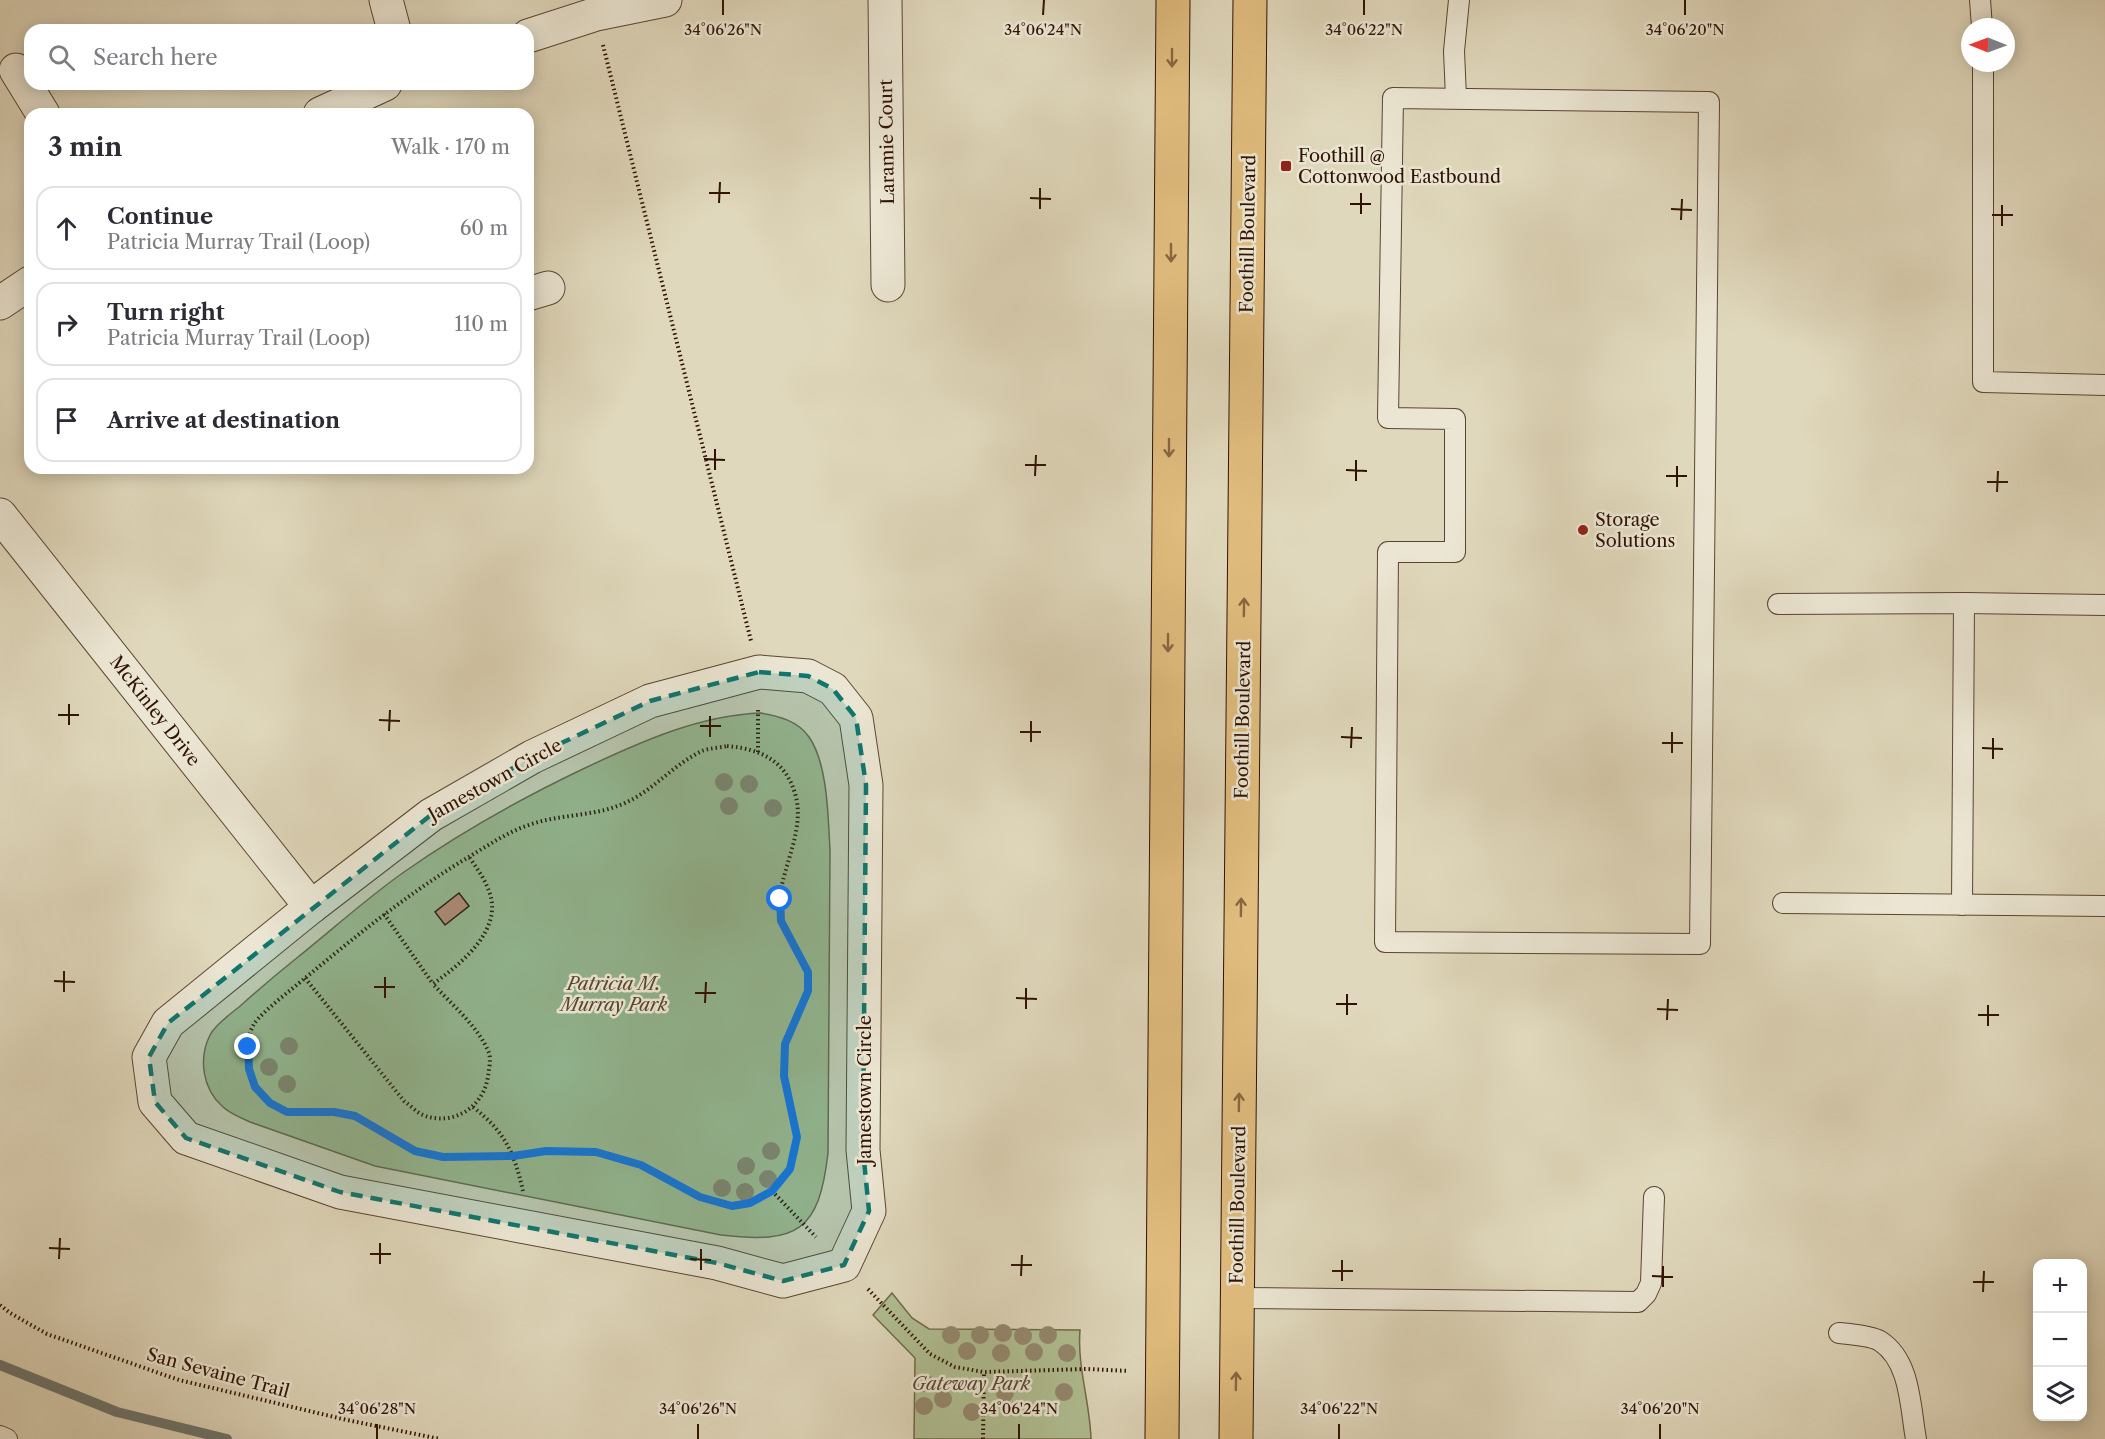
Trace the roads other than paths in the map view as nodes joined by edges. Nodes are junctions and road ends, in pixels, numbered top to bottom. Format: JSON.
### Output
{"nodes":[{"id":1,"x":386,"y":0,"type":"edge"},
{"id":2,"x":665,"y":0,"type":"edge"},
{"id":3,"x":885,"y":0,"type":"edge"},
{"id":4,"x":1173,"y":0,"type":"edge"},
{"id":5,"x":1250,"y":0,"type":"edge"},
{"id":6,"x":1459,"y":0,"type":"edge"},
{"id":7,"x":1980,"y":0,"type":"edge"},
{"id":8,"x":1981,"y":18,"type":"edge"},
{"id":9,"x":392,"y":24,"type":"edge"},
{"id":10,"x":534,"y":34,"type":"edge"},
{"id":11,"x":16,"y":70,"type":"dead end"},
{"id":12,"x":1983,"y":72,"type":"edge"},
{"id":13,"x":24,"y":83,"type":"edge"},
{"id":14,"x":28,"y":90,"type":"edge"},
{"id":15,"x":372,"y":90,"type":"edge"},
{"id":16,"x":1456,"y":98,"type":"junction"},
{"id":17,"x":39,"y":108,"type":"edge"},
{"id":18,"x":333,"y":108,"type":"edge"},
{"id":19,"x":888,"y":285,"type":"dead end"},
{"id":20,"x":24,"y":287,"type":"edge"},
{"id":21,"x":0,"y":303,"type":"edge"},
{"id":22,"x":2105,"y":385,"type":"edge"},
{"id":23,"x":0,"y":515,"type":"edge"},
{"id":24,"x":1964,"y":603,"type":"junction"},
{"id":25,"x":1778,"y":604,"type":"dead end"},
{"id":26,"x":2105,"y":605,"type":"edge"},
{"id":27,"x":1783,"y":903,"type":"dead end"},
{"id":28,"x":1962,"y":905,"type":"junction"},
{"id":29,"x":2105,"y":906,"type":"edge"},
{"id":30,"x":311,"y":907,"type":"junction"},
{"id":31,"x":1654,"y":1197,"type":"dead end"},
{"id":32,"x":1237,"y":1298,"type":"junction"},
{"id":33,"x":1839,"y":1333,"type":"dead end"},
{"id":34,"x":0,"y":1436,"type":"edge"},
{"id":35,"x":7,"y":1439,"type":"edge"},
{"id":36,"x":1162,"y":1439,"type":"edge"},
{"id":37,"x":1236,"y":1439,"type":"edge"},
{"id":38,"x":1916,"y":1439,"type":"edge"}],
"edges":[{"from":1,"to":9,"type":"street"},
{"from":2,"to":10,"type":"street"},
{"from":3,"to":19,"type":"street","name":"Laramie Court"},
{"from":4,"to":36,"type":"main road","one_way":true},
{"from":32,"to":5,"type":"main road","name":"Foothill Boulevard","one_way":true},
{"from":6,"to":16,"type":"lane"},
{"from":7,"to":8,"type":"lane"},
{"from":11,"to":13,"type":"street"},
{"from":12,"to":22,"type":"lane"},
{"from":14,"to":17,"type":"street"},
{"from":15,"to":18,"type":"street"},
{"from":16,"to":16,"type":"lane"},
{"from":20,"to":21,"type":"street"},
{"from":23,"to":30,"type":"street","name":"McKinley Drive"},
{"from":24,"to":25,"type":"lane"},
{"from":24,"to":26,"type":"lane"},
{"from":24,"to":28,"type":"lane"},
{"from":27,"to":28,"type":"lane"},
{"from":28,"to":29,"type":"lane"},
{"from":30,"to":30,"type":"street","name":"Jamestown Circle"},
{"from":31,"to":32,"type":"lane"},
{"from":37,"to":32,"type":"main road","name":"Foothill Boulevard","one_way":true},
{"from":33,"to":38,"type":"lane"},
{"from":34,"to":35,"type":"lane"}]}
